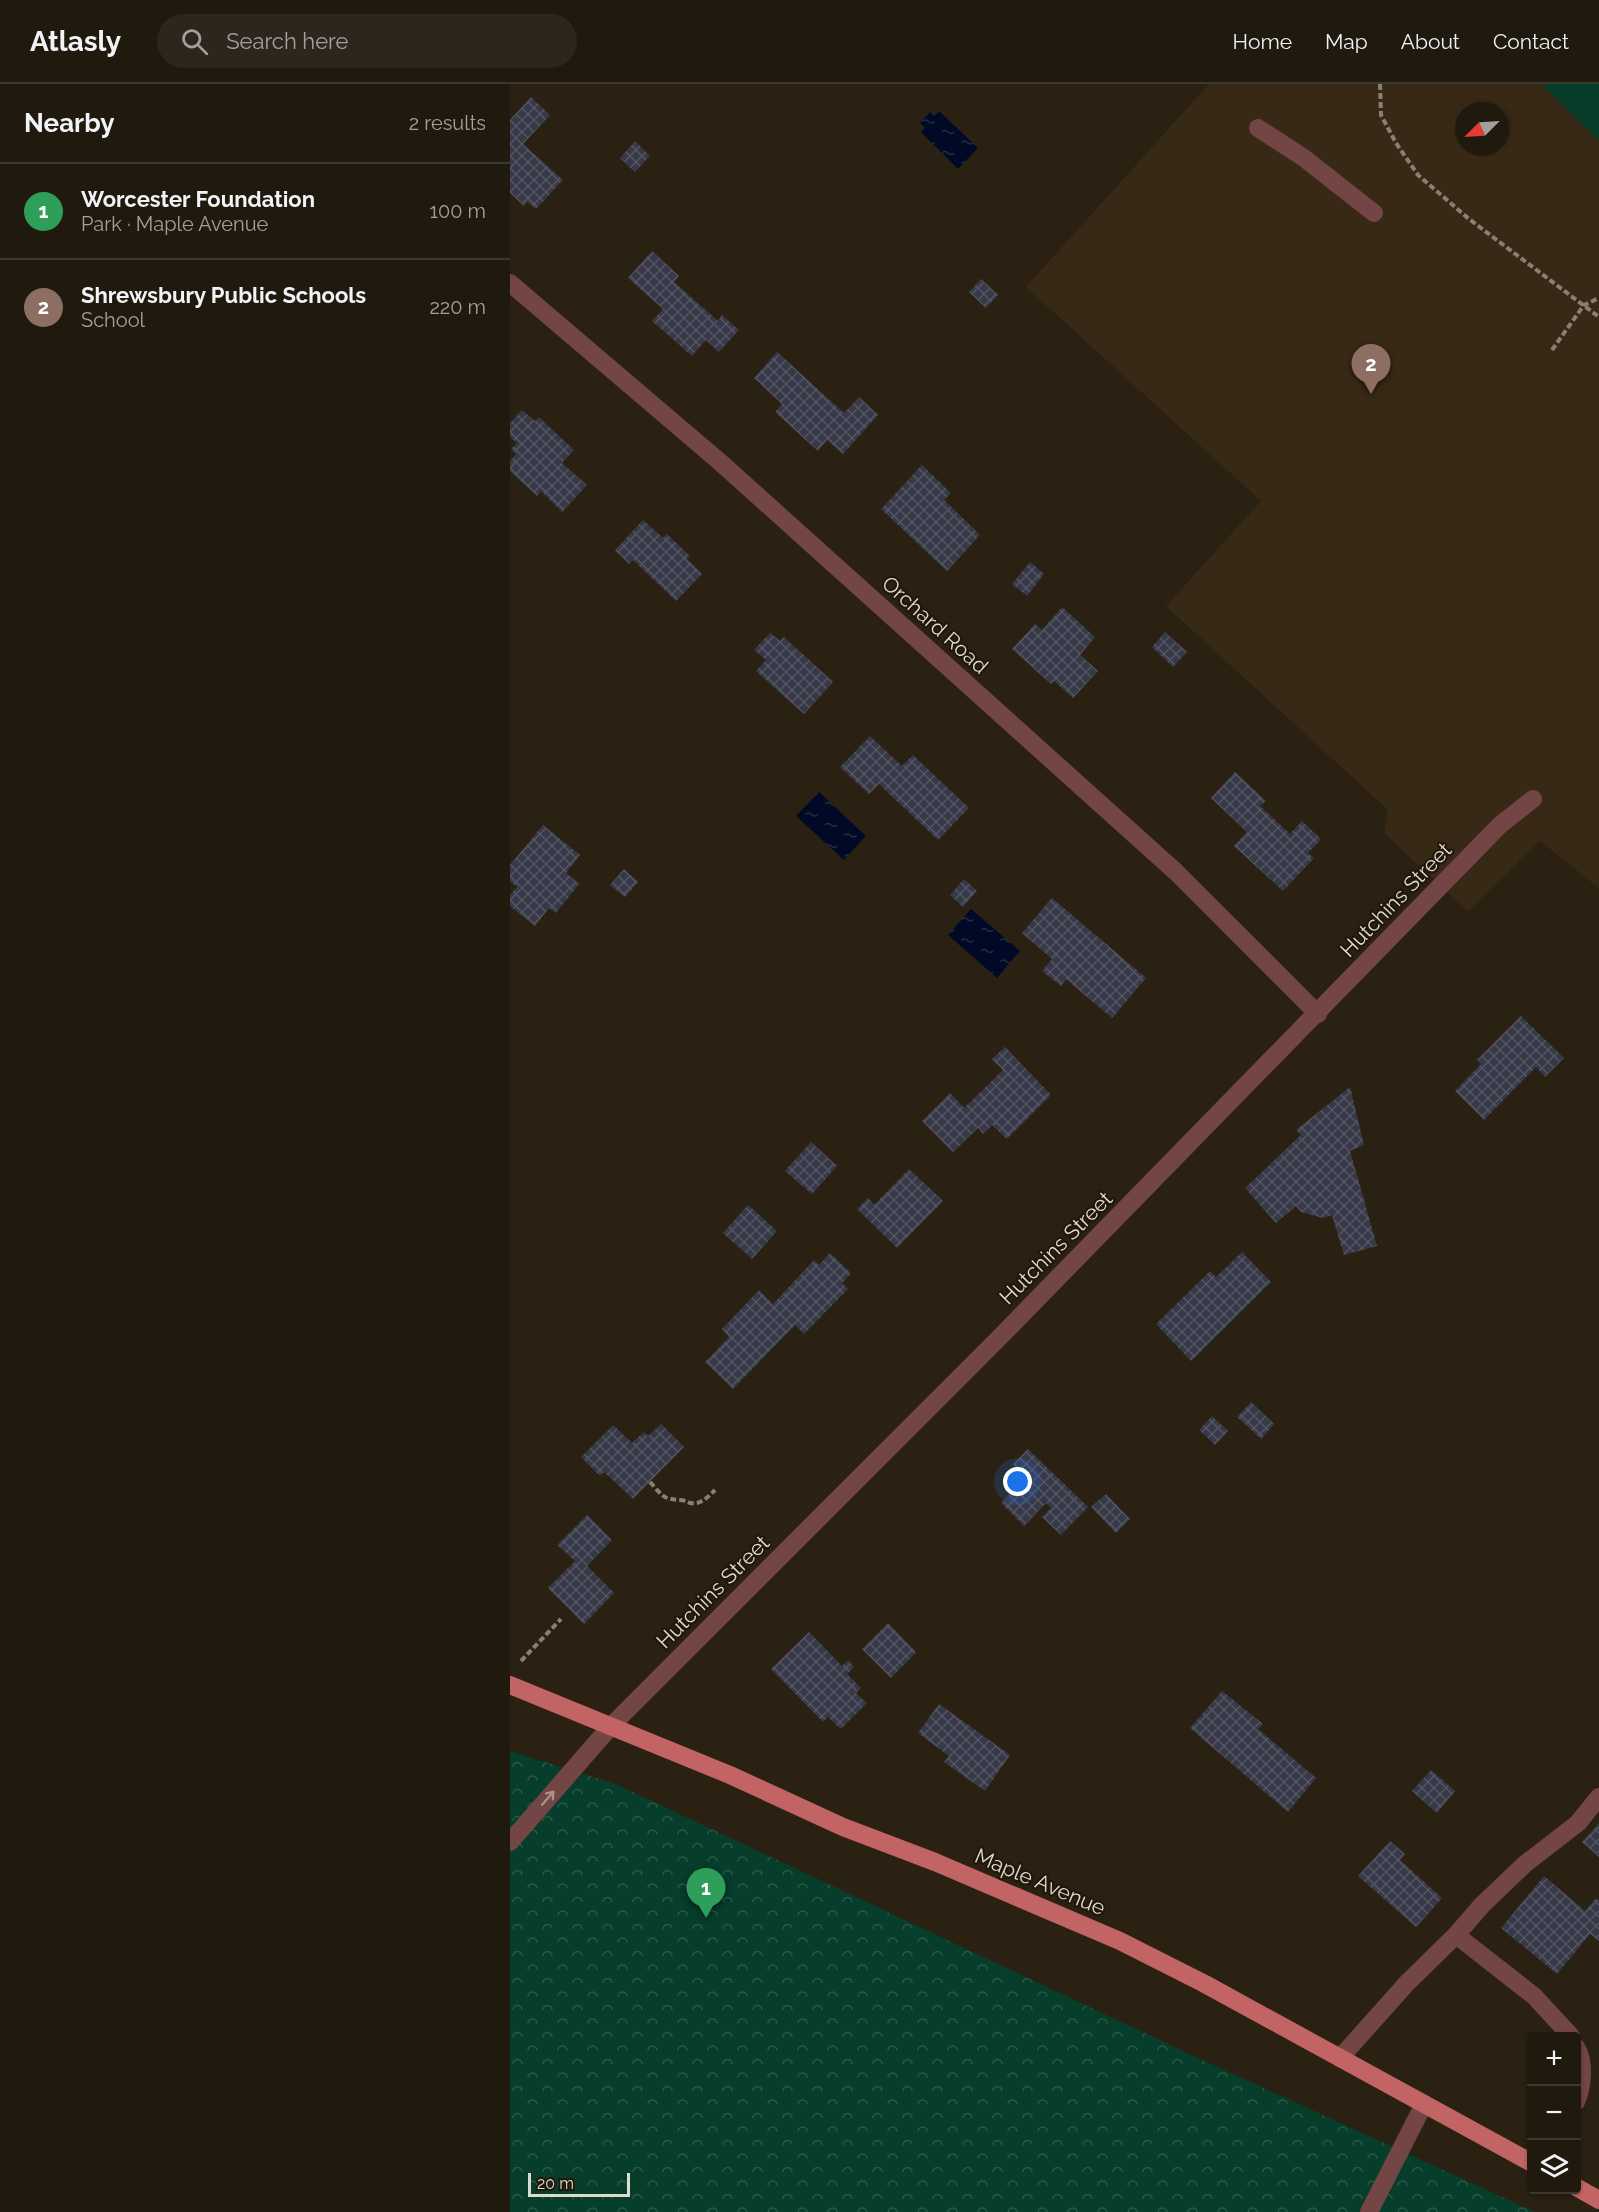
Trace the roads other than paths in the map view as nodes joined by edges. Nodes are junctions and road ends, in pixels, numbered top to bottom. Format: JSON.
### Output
{"nodes":[{"id":1,"x":1258,"y":128,"type":"dead end"},
{"id":2,"x":1374,"y":213,"type":"dead end"},
{"id":3,"x":510,"y":283,"type":"edge"},
{"id":4,"x":1533,"y":799,"type":"dead end"},
{"id":5,"x":1318,"y":1014,"type":"junction"},
{"id":6,"x":510,"y":1685,"type":"edge"},
{"id":7,"x":610,"y":1727,"type":"junction"},
{"id":8,"x":1599,"y":1797,"type":"edge"},
{"id":9,"x":510,"y":1842,"type":"edge"},
{"id":10,"x":1456,"y":1935,"type":"junction"},
{"id":11,"x":1568,"y":2032,"type":"edge"},
{"id":12,"x":1340,"y":2058,"type":"junction"},
{"id":13,"x":1424,"y":2104,"type":"junction"},
{"id":14,"x":1527,"y":2160,"type":"edge"},
{"id":15,"x":1581,"y":2190,"type":"edge"},
{"id":16,"x":1599,"y":2200,"type":"edge"},
{"id":17,"x":1369,"y":2212,"type":"edge"}],
"edges":[{"from":1,"to":2,"type":"street"},
{"from":3,"to":5,"type":"street","name":"Orchard Road"},
{"from":4,"to":5,"type":"street","name":"Hutchins Street"},
{"from":5,"to":7,"type":"street","name":"Hutchins Street"},
{"from":6,"to":7,"type":"main road","name":"Maple Avenue"},
{"from":9,"to":7,"type":"street","name":"Hutchins Street","one_way":true},
{"from":7,"to":12,"type":"main road","name":"Maple Avenue"},
{"from":8,"to":10,"type":"street"},
{"from":10,"to":11,"type":"street"},
{"from":10,"to":12,"type":"street"},
{"from":12,"to":13,"type":"main road","name":"Maple Avenue"},
{"from":13,"to":14,"type":"main road","name":"Maple Avenue"},
{"from":13,"to":17,"type":"street"},
{"from":15,"to":16,"type":"main road"}]}
